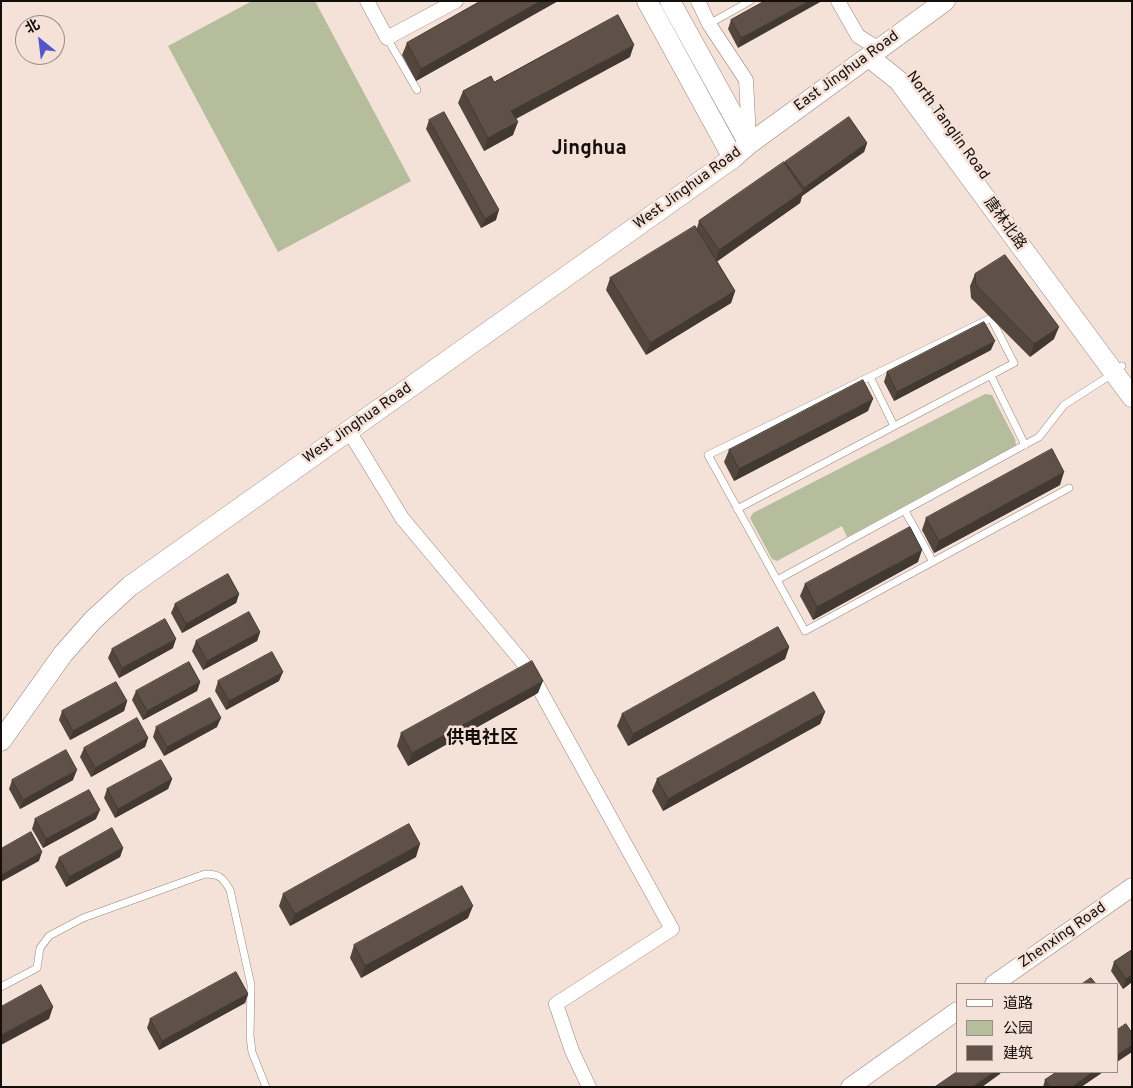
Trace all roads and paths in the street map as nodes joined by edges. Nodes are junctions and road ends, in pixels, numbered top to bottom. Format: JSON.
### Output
{"nodes":[{"id":1,"x":366,"y":1,"type":"edge"},
{"id":2,"x":456,"y":1,"type":"edge"},
{"id":3,"x":648,"y":1,"type":"edge"},
{"id":4,"x":670,"y":1,"type":"edge"},
{"id":5,"x":698,"y":1,"type":"edge"},
{"id":6,"x":750,"y":1,"type":"edge"},
{"id":7,"x":838,"y":1,"type":"edge"},
{"id":8,"x":945,"y":1,"type":"edge"},
{"id":9,"x":710,"y":24,"type":"junction"},
{"id":10,"x":387,"y":38,"type":"junction"},
{"id":11,"x":874,"y":53,"type":"junction"},
{"id":12,"x":417,"y":90,"type":"dead end"},
{"id":13,"x":749,"y":144,"type":"junction"},
{"id":14,"x":733,"y":158,"type":"junction"},
{"id":15,"x":1123,"y":373,"type":"edge"},
{"id":16,"x":991,"y":376,"type":"junction"},
{"id":17,"x":870,"y":377,"type":"junction"},
{"id":18,"x":1132,"y":397,"type":"edge"},
{"id":19,"x":894,"y":426,"type":"junction"},
{"id":20,"x":348,"y":430,"type":"junction"},
{"id":21,"x":1026,"y":445,"type":"junction"},
{"id":22,"x":1070,"y":488,"type":"dead end"},
{"id":23,"x":737,"y":509,"type":"junction"},
{"id":24,"x":905,"y":510,"type":"junction"},
{"id":25,"x":933,"y":562,"type":"junction"},
{"id":26,"x":777,"y":580,"type":"junction"},
{"id":27,"x":1,"y":741,"type":"edge"},
{"id":28,"x":1132,"y":887,"type":"edge"},
{"id":29,"x":995,"y":983,"type":"edge"},
{"id":30,"x":1,"y":987,"type":"edge"},
{"id":31,"x":956,"y":1012,"type":"edge"},
{"id":32,"x":854,"y":1086,"type":"edge"},
{"id":33,"x":266,"y":1087,"type":"edge"},
{"id":34,"x":589,"y":1087,"type":"edge"}],
"edges":[{"from":1,"to":10,"type":"street"},
{"from":2,"to":10,"type":"street"},
{"from":3,"to":14,"type":"main road"},
{"from":4,"to":13,"type":"main road"},
{"from":5,"to":9,"type":"street"},
{"from":6,"to":9,"type":"lane"},
{"from":7,"to":11,"type":"street"},
{"from":8,"to":11,"type":"main road","name":"East Jinghua Road"},
{"from":9,"to":13,"type":"street"},
{"from":10,"to":12,"type":"lane"},
{"from":11,"to":13,"type":"main road","name":"East Jinghua Road"},
{"from":11,"to":15,"type":"main road","name":"North Tanglin Road"},
{"from":13,"to":14,"type":"main road","name":"West Jinghua Road"},
{"from":14,"to":20,"type":"main road","name":"West Jinghua Road"},
{"from":15,"to":18,"type":"main road"},
{"from":15,"to":21,"type":"lane"},
{"from":16,"to":17,"type":"lane"},
{"from":16,"to":19,"type":"lane"},
{"from":16,"to":21,"type":"lane"},
{"from":17,"to":19,"type":"lane"},
{"from":17,"to":23,"type":"lane"},
{"from":19,"to":23,"type":"lane"},
{"from":20,"to":27,"type":"main road","name":"West Jinghua Road"},
{"from":20,"to":34,"type":"street"},
{"from":21,"to":24,"type":"lane"},
{"from":22,"to":25,"type":"lane"},
{"from":23,"to":26,"type":"lane"},
{"from":24,"to":25,"type":"lane"},
{"from":24,"to":26,"type":"lane"},
{"from":25,"to":26,"type":"lane"},
{"from":28,"to":29,"type":"street","name":"Zhenxing Road"},
{"from":30,"to":33,"type":"lane"},
{"from":31,"to":32,"type":"street"}]}
